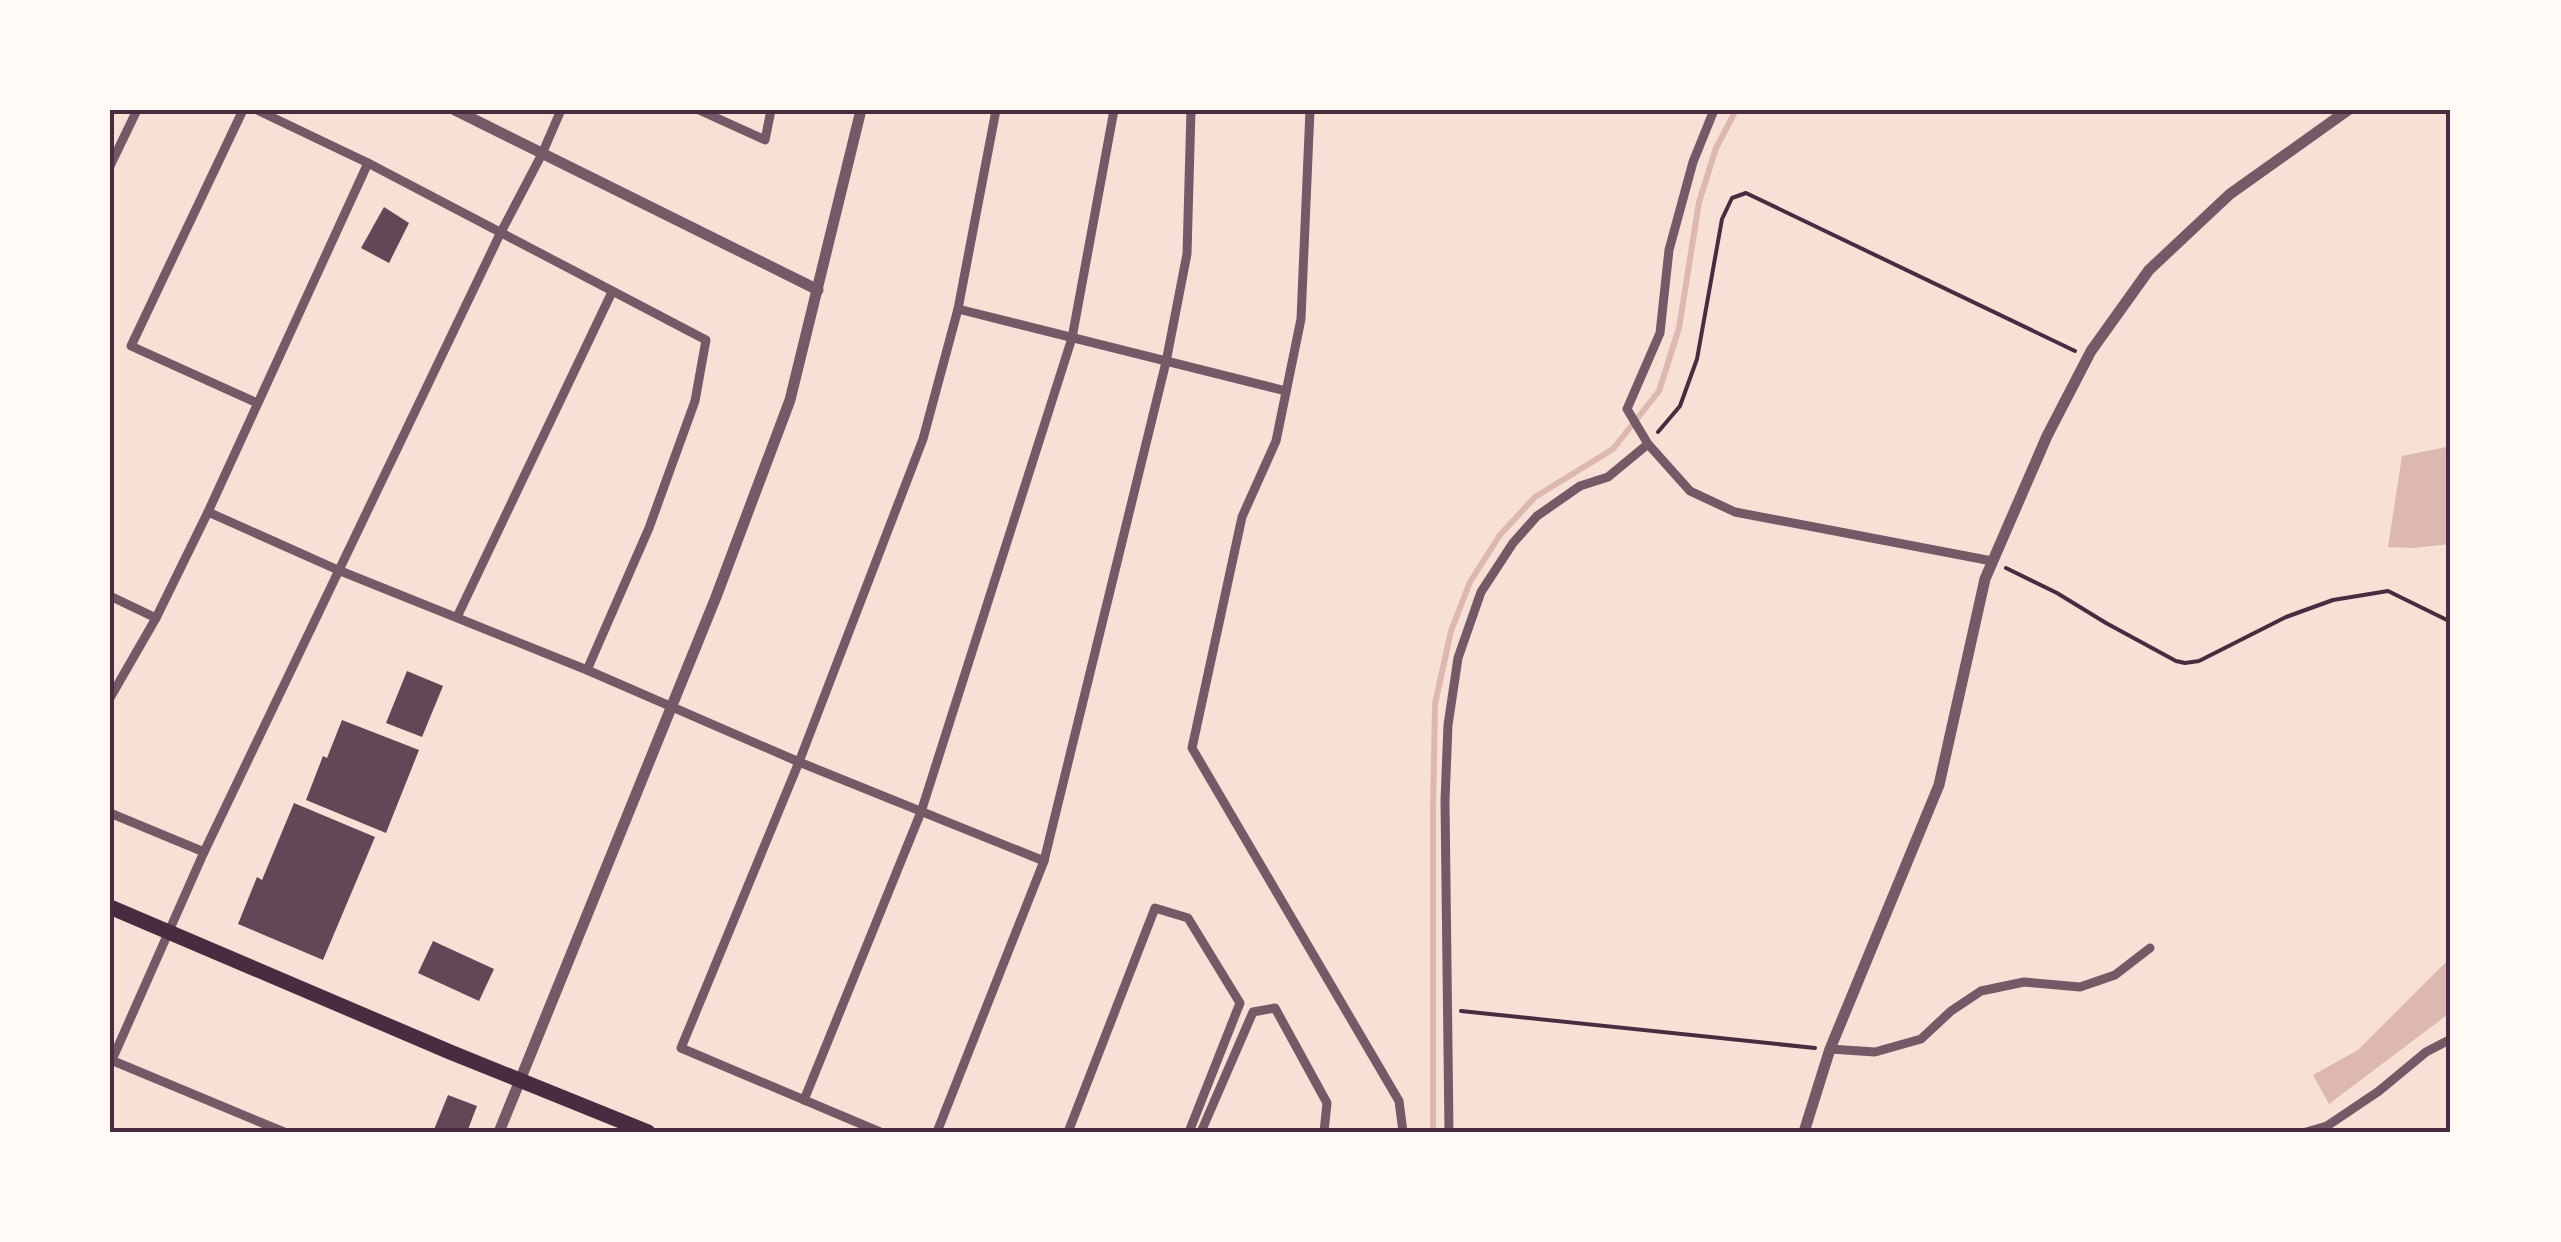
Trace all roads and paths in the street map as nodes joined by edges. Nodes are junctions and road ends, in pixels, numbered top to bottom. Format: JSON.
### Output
{"nodes":[{"id":1,"x":137,"y":110,"type":"edge"},
{"id":2,"x":244,"y":110,"type":"edge"},
{"id":3,"x":257,"y":110,"type":"edge"},
{"id":4,"x":455,"y":110,"type":"edge"},
{"id":5,"x":561,"y":110,"type":"edge"},
{"id":6,"x":699,"y":110,"type":"edge"},
{"id":7,"x":772,"y":110,"type":"edge"},
{"id":8,"x":861,"y":110,"type":"edge"},
{"id":9,"x":996,"y":110,"type":"edge"},
{"id":10,"x":1114,"y":110,"type":"edge"},
{"id":11,"x":1191,"y":110,"type":"edge"},
{"id":12,"x":1310,"y":110,"type":"edge"},
{"id":13,"x":1714,"y":110,"type":"edge"},
{"id":14,"x":2348,"y":110,"type":"edge"},
{"id":15,"x":542,"y":154,"type":"junction"},
{"id":16,"x":368,"y":163,"type":"junction"},
{"id":17,"x":110,"y":166,"type":"edge"},
{"id":18,"x":500,"y":234,"type":"junction"},
{"id":19,"x":818,"y":290,"type":"junction"},
{"id":20,"x":612,"y":292,"type":"junction"},
{"id":21,"x":958,"y":309,"type":"junction"},
{"id":22,"x":1072,"y":338,"type":"junction"},
{"id":23,"x":2088,"y":358,"type":"junction"},
{"id":24,"x":1166,"y":362,"type":"junction"},
{"id":25,"x":1286,"y":391,"type":"junction"},
{"id":26,"x":257,"y":404,"type":"junction"},
{"id":27,"x":1648,"y":444,"type":"junction"},
{"id":28,"x":208,"y":512,"type":"junction"},
{"id":29,"x":1992,"y":561,"type":"junction"},
{"id":30,"x":338,"y":570,"type":"junction"},
{"id":31,"x":110,"y":596,"type":"edge"},
{"id":32,"x":156,"y":618,"type":"junction"},
{"id":33,"x":457,"y":618,"type":"junction"},
{"id":34,"x":2451,"y":622,"type":"edge"},
{"id":35,"x":587,"y":670,"type":"junction"},
{"id":36,"x":110,"y":698,"type":"edge"},
{"id":37,"x":672,"y":707,"type":"junction"},
{"id":38,"x":798,"y":762,"type":"junction"},
{"id":39,"x":921,"y":812,"type":"junction"},
{"id":40,"x":110,"y":813,"type":"edge"},
{"id":41,"x":204,"y":852,"type":"junction"},
{"id":42,"x":1044,"y":862,"type":"junction"},
{"id":43,"x":110,"y":907,"type":"edge"},
{"id":44,"x":169,"y":932,"type":"junction"},
{"id":45,"x":2150,"y":948,"type":"dead end"},
{"id":46,"x":1446,"y":1010,"type":"junction"},
{"id":47,"x":2451,"y":1039,"type":"edge"},
{"id":48,"x":1830,"y":1049,"type":"junction"},
{"id":49,"x":111,"y":1060,"type":"edge"},
{"id":50,"x":520,"y":1080,"type":"junction"},
{"id":51,"x":804,"y":1100,"type":"junction"},
{"id":52,"x":266,"y":1129,"type":"edge"},
{"id":53,"x":2325,"y":1129,"type":"edge"},
{"id":54,"x":284,"y":1132,"type":"edge"},
{"id":55,"x":498,"y":1132,"type":"edge"},
{"id":56,"x":648,"y":1132,"type":"edge"},
{"id":57,"x":880,"y":1132,"type":"edge"},
{"id":58,"x":938,"y":1132,"type":"edge"},
{"id":59,"x":1068,"y":1132,"type":"edge"},
{"id":60,"x":1189,"y":1132,"type":"edge"},
{"id":61,"x":1201,"y":1132,"type":"edge"},
{"id":62,"x":1324,"y":1132,"type":"edge"},
{"id":63,"x":1403,"y":1132,"type":"edge"},
{"id":64,"x":1449,"y":1132,"type":"edge"},
{"id":65,"x":1804,"y":1132,"type":"edge"},
{"id":66,"x":2306,"y":1132,"type":"edge"}],
"edges":[{"from":1,"to":17,"type":"street"},
{"from":2,"to":26,"type":"street"},
{"from":3,"to":16,"type":"street"},
{"from":4,"to":15,"type":"street"},
{"from":5,"to":15,"type":"street"},
{"from":6,"to":7,"type":"street"},
{"from":8,"to":19,"type":"street"},
{"from":9,"to":21,"type":"street"},
{"from":10,"to":22,"type":"street"},
{"from":11,"to":24,"type":"street"},
{"from":12,"to":25,"type":"street"},
{"from":13,"to":27,"type":"street"},
{"from":14,"to":23,"type":"street"},
{"from":15,"to":18,"type":"street"},
{"from":15,"to":19,"type":"street"},
{"from":16,"to":18,"type":"street"},
{"from":16,"to":26,"type":"street"},
{"from":18,"to":20,"type":"street"},
{"from":18,"to":30,"type":"street"},
{"from":19,"to":37,"type":"street"},
{"from":20,"to":33,"type":"street"},
{"from":20,"to":35,"type":"street"},
{"from":21,"to":22,"type":"street"},
{"from":21,"to":38,"type":"street"},
{"from":22,"to":24,"type":"street"},
{"from":22,"to":39,"type":"street"},
{"from":23,"to":27,"type":"path"},
{"from":23,"to":29,"type":"street"},
{"from":24,"to":25,"type":"street"},
{"from":24,"to":42,"type":"street"},
{"from":25,"to":63,"type":"street"},
{"from":26,"to":28,"type":"street"},
{"from":27,"to":29,"type":"street"},
{"from":27,"to":46,"type":"street"},
{"from":28,"to":30,"type":"street"},
{"from":28,"to":32,"type":"street"},
{"from":29,"to":34,"type":"path"},
{"from":29,"to":48,"type":"street"},
{"from":30,"to":33,"type":"street"},
{"from":30,"to":41,"type":"street"},
{"from":31,"to":32,"type":"street"},
{"from":32,"to":36,"type":"street"},
{"from":33,"to":35,"type":"street"},
{"from":35,"to":37,"type":"street"},
{"from":37,"to":38,"type":"street"},
{"from":37,"to":50,"type":"street"},
{"from":38,"to":39,"type":"street"},
{"from":38,"to":51,"type":"street"},
{"from":39,"to":42,"type":"street"},
{"from":39,"to":51,"type":"street"},
{"from":40,"to":41,"type":"street"},
{"from":41,"to":44,"type":"street"},
{"from":42,"to":58,"type":"street"},
{"from":43,"to":44,"type":"main road"},
{"from":44,"to":49,"type":"street"},
{"from":44,"to":50,"type":"main road"},
{"from":45,"to":48,"type":"street"},
{"from":46,"to":48,"type":"path"},
{"from":46,"to":64,"type":"street"},
{"from":47,"to":53,"type":"street"},
{"from":48,"to":65,"type":"street"},
{"from":49,"to":52,"type":"street"},
{"from":50,"to":55,"type":"street"},
{"from":50,"to":56,"type":"main road"},
{"from":51,"to":57,"type":"street"},
{"from":52,"to":54,"type":"street"},
{"from":53,"to":66,"type":"street"},
{"from":59,"to":60,"type":"street"},
{"from":61,"to":62,"type":"street"}]}
